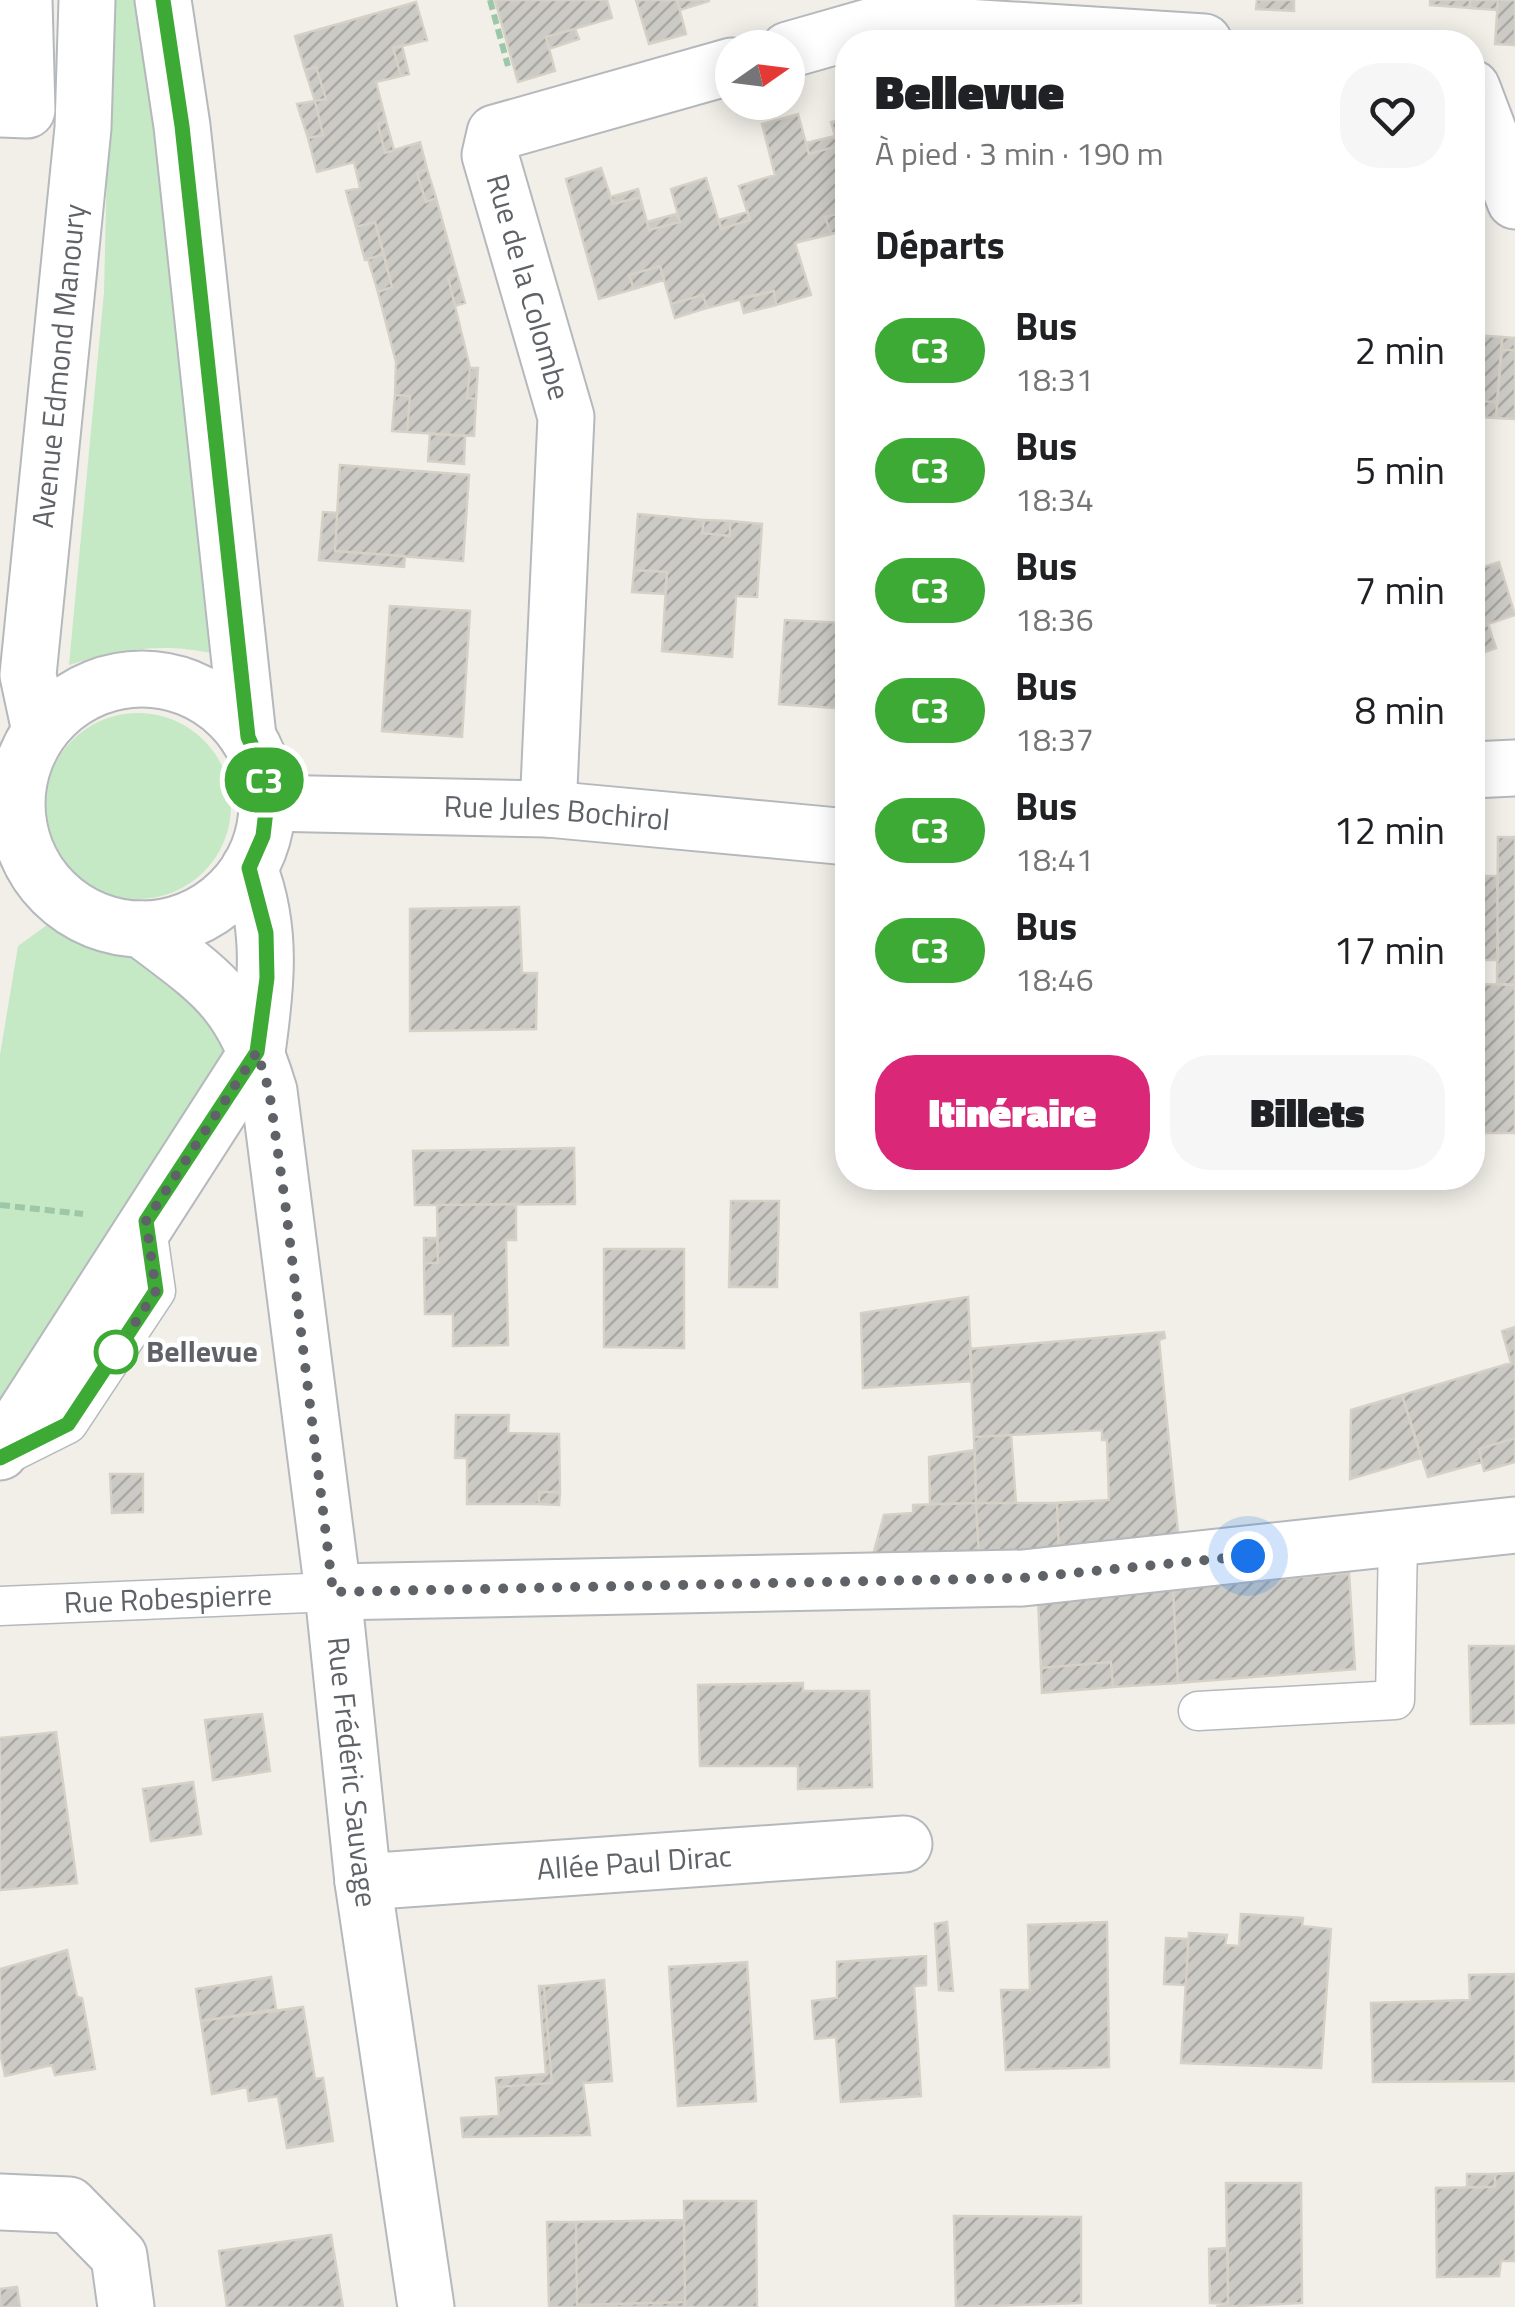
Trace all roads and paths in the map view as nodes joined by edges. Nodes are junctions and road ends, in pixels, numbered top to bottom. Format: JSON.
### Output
{"nodes":[{"id":1,"x":24,"y":0,"type":"edge"},
{"id":2,"x":87,"y":0,"type":"edge"},
{"id":3,"x":163,"y":0,"type":"edge"},
{"id":4,"x":858,"y":30,"type":"edge"},
{"id":5,"x":1155,"y":30,"type":"edge"},
{"id":6,"x":835,"y":37,"type":"edge"},
{"id":7,"x":805,"y":45,"type":"edge"},
{"id":8,"x":715,"y":71,"type":"edge"},
{"id":9,"x":0,"y":110,"type":"edge"},
{"id":10,"x":1485,"y":122,"type":"edge"},
{"id":11,"x":1515,"y":202,"type":"edge"},
{"id":12,"x":40,"y":731,"type":"junction"},
{"id":13,"x":248,"y":737,"type":"junction"},
{"id":14,"x":1515,"y":768,"type":"edge"},
{"id":15,"x":1485,"y":769,"type":"edge"},
{"id":16,"x":267,"y":802,"type":"junction"},
{"id":17,"x":548,"y":809,"type":"junction"},
{"id":18,"x":835,"y":836,"type":"edge"},
{"id":19,"x":11,"y":859,"type":"edge"},
{"id":20,"x":249,"y":868,"type":"junction"},
{"id":21,"x":141,"y":930,"type":"junction"},
{"id":22,"x":257,"y":1052,"type":"junction"},
{"id":23,"x":0,"y":1455,"type":"edge"},
{"id":24,"x":1515,"y":1525,"type":"edge"},
{"id":25,"x":1398,"y":1540,"type":"junction"},
{"id":26,"x":333,"y":1592,"type":"junction"},
{"id":27,"x":0,"y":1606,"type":"edge"},
{"id":28,"x":1198,"y":1711,"type":"dead end"},
{"id":29,"x":904,"y":1844,"type":"dead end"},
{"id":30,"x":363,"y":1882,"type":"junction"},
{"id":31,"x":0,"y":2202,"type":"edge"},
{"id":32,"x":126,"y":2307,"type":"edge"},
{"id":33,"x":426,"y":2307,"type":"edge"}],
"edges":[{"from":1,"to":9,"type":"street"},
{"from":2,"to":12,"type":"street","name":"Avenue Edmond Manoury"},
{"from":3,"to":13,"type":"street"},
{"from":4,"to":5,"type":"street"},
{"from":6,"to":7,"type":"street"},
{"from":8,"to":17,"type":"street","name":"Rue de la Colombe"},
{"from":10,"to":11,"type":"street"},
{"from":12,"to":13,"type":"street"},
{"from":12,"to":19,"type":"street"},
{"from":13,"to":16,"type":"street"},
{"from":14,"to":15,"type":"street"},
{"from":16,"to":17,"type":"street","name":"Rue Jules Bochirol"},
{"from":16,"to":20,"type":"street"},
{"from":17,"to":18,"type":"street","name":"Rue Jules Bochirol"},
{"from":19,"to":21,"type":"street"},
{"from":20,"to":21,"type":"street"},
{"from":20,"to":22,"type":"street"},
{"from":21,"to":22,"type":"street","name":"Rue Frédéric Sauvage"},
{"from":22,"to":23,"type":"street"},
{"from":22,"to":26,"type":"street","name":"Rue Frédéric Sauvage"},
{"from":24,"to":25,"type":"street"},
{"from":25,"to":26,"type":"street"},
{"from":25,"to":28,"type":"lane"},
{"from":26,"to":27,"type":"lane","name":"Rue Robespierre"},
{"from":26,"to":30,"type":"street","name":"Rue Frédéric Sauvage"},
{"from":29,"to":30,"type":"street","name":"Allée Paul Dirac"},
{"from":30,"to":33,"type":"street","name":"Rue Frédéric Sauvage"},
{"from":31,"to":32,"type":"street"}]}
